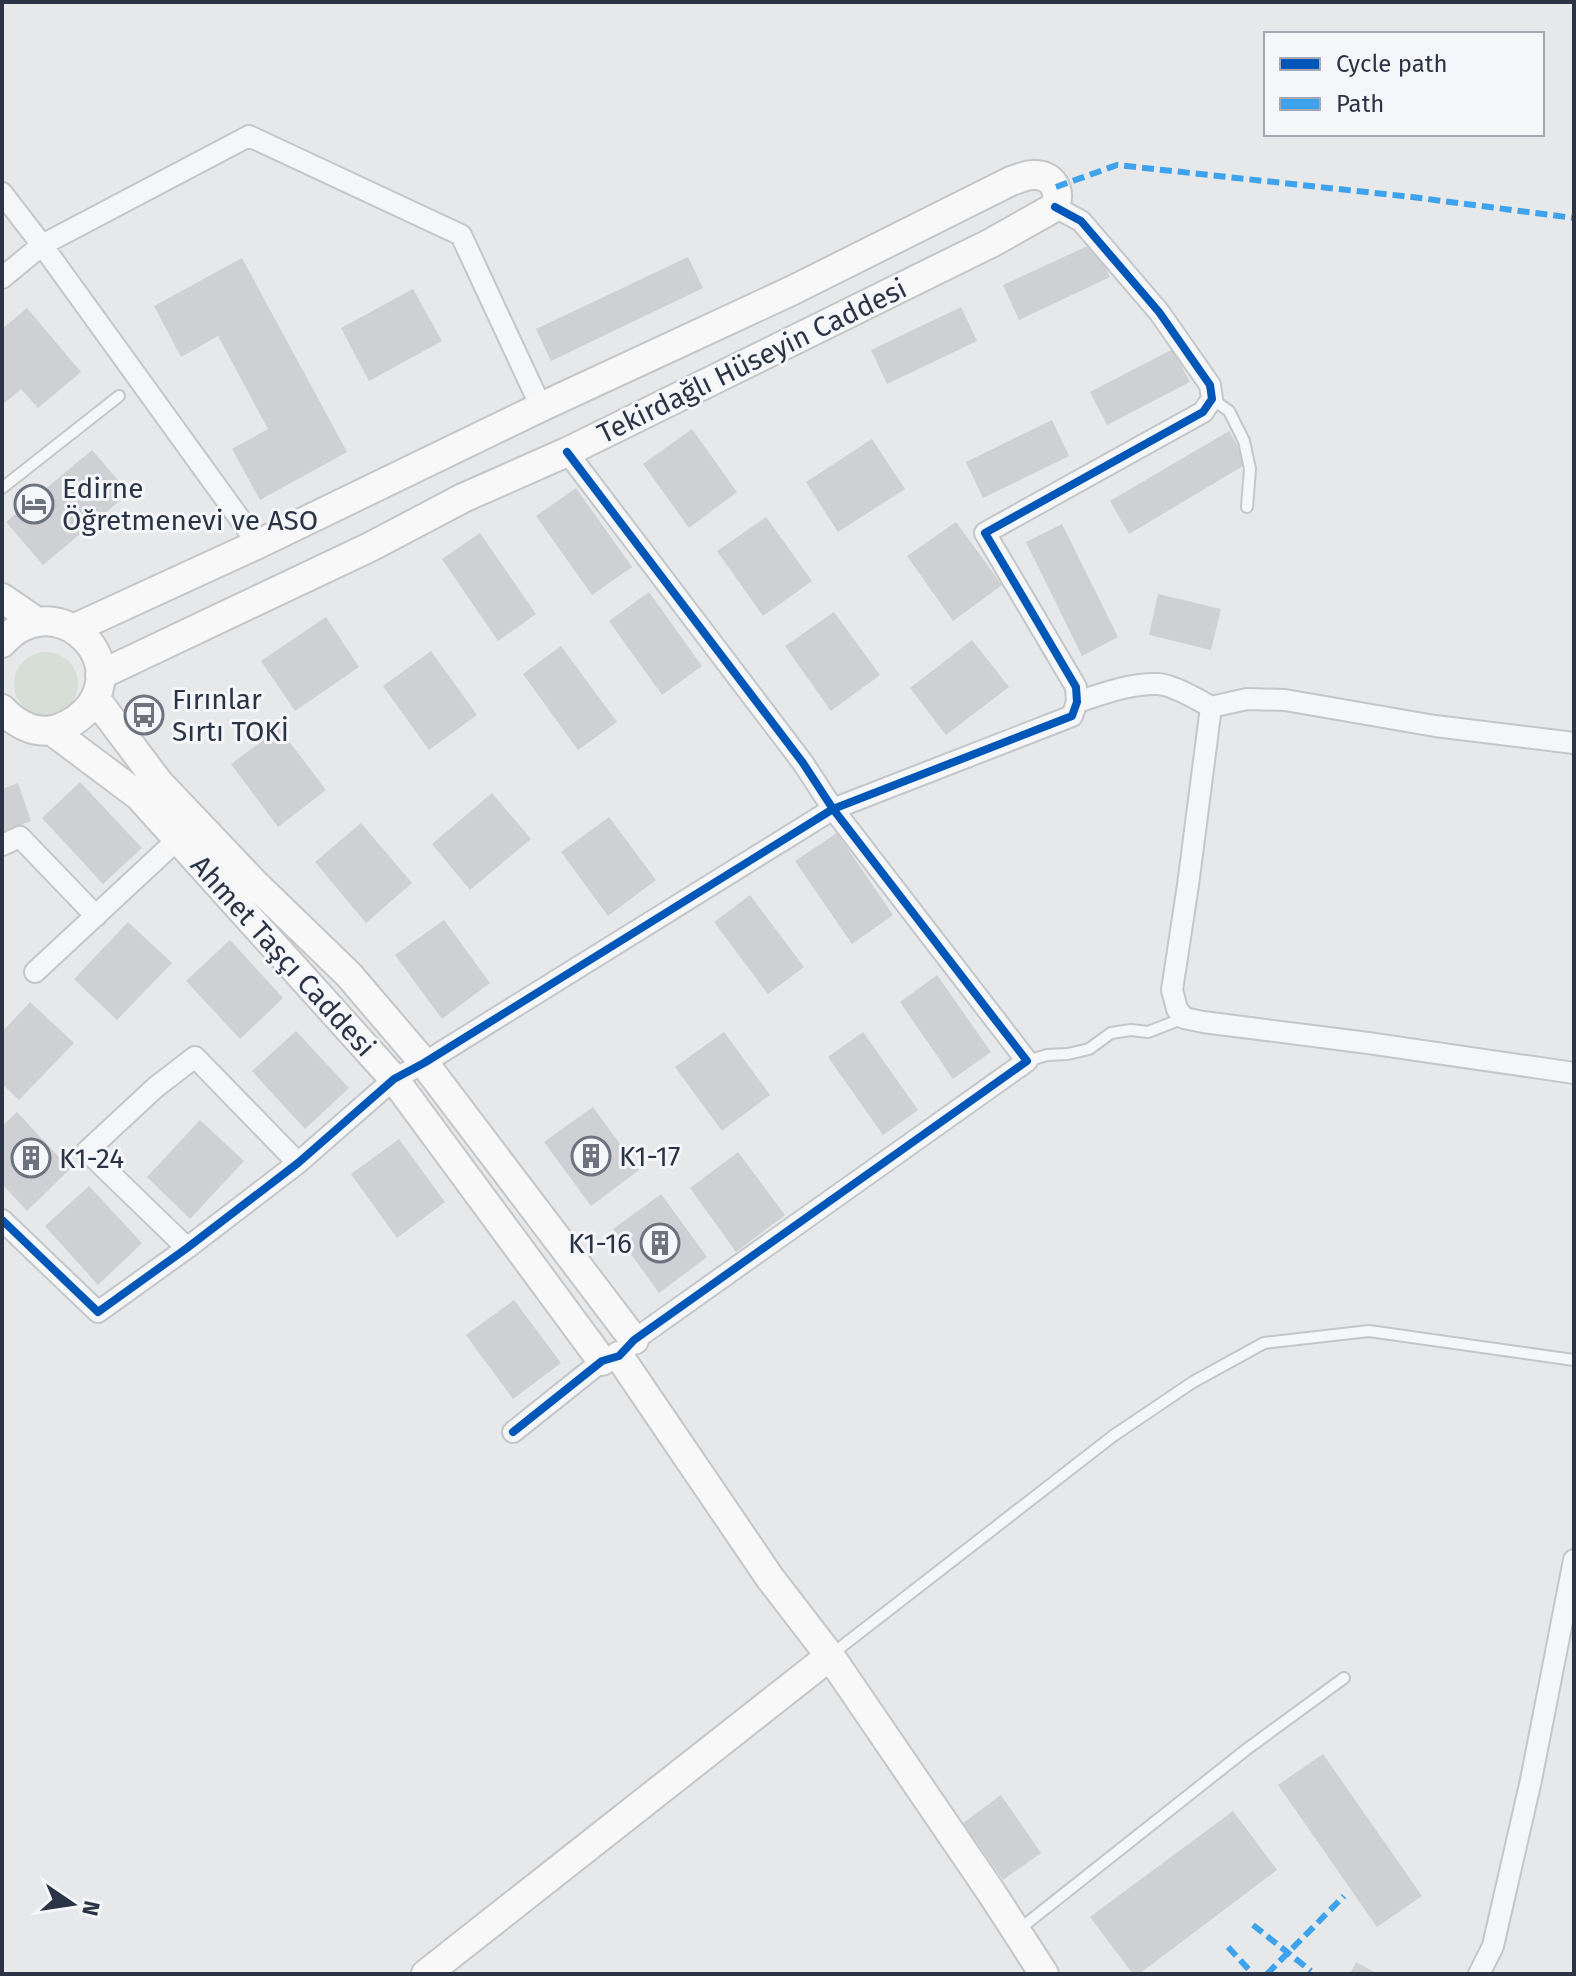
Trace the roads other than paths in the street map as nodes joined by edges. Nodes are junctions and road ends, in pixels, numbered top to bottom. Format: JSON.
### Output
{"nodes":[{"id":1,"x":2,"y":193,"type":"edge"},
{"id":2,"x":1055,"y":207,"type":"junction"},
{"id":3,"x":42,"y":245,"type":"junction"},
{"id":4,"x":2,"y":278,"type":"edge"},
{"id":5,"x":119,"y":396,"type":"dead end"},
{"id":6,"x":1212,"y":399,"type":"junction"},
{"id":7,"x":541,"y":407,"type":"junction"},
{"id":8,"x":567,"y":452,"type":"junction"},
{"id":9,"x":2,"y":488,"type":"edge"},
{"id":10,"x":1247,"y":507,"type":"dead end"},
{"id":11,"x":258,"y":544,"type":"junction"},
{"id":12,"x":2,"y":598,"type":"edge"},
{"id":13,"x":37,"y":622,"type":"junction"},
{"id":14,"x":73,"y":629,"type":"junction"},
{"id":15,"x":2,"y":643,"type":"edge"},
{"id":16,"x":98,"y":687,"type":"junction"},
{"id":17,"x":1077,"y":702,"type":"junction"},
{"id":18,"x":1211,"y":707,"type":"junction"},
{"id":19,"x":9,"y":723,"type":"edge"},
{"id":20,"x":51,"y":730,"type":"junction"},
{"id":21,"x":1574,"y":743,"type":"edge"},
{"id":22,"x":833,"y":809,"type":"junction"},
{"id":23,"x":178,"y":839,"type":"junction"},
{"id":24,"x":2,"y":845,"type":"edge"},
{"id":25,"x":96,"y":916,"type":"junction"},
{"id":26,"x":35,"y":972,"type":"dead end"},
{"id":27,"x":1184,"y":1018,"type":"junction"},
{"id":28,"x":1027,"y":1061,"type":"junction"},
{"id":29,"x":424,"y":1063,"type":"junction"},
{"id":30,"x":1574,"y":1073,"type":"edge"},
{"id":31,"x":394,"y":1079,"type":"junction"},
{"id":32,"x":298,"y":1163,"type":"junction"},
{"id":33,"x":2,"y":1220,"type":"edge"},
{"id":34,"x":187,"y":1248,"type":"junction"},
{"id":35,"x":618,"y":1352,"type":"junction"},
{"id":36,"x":1574,"y":1360,"type":"edge"},
{"id":37,"x":513,"y":1432,"type":"dead end"},
{"id":38,"x":1574,"y":1560,"type":"edge"},
{"id":39,"x":830,"y":1656,"type":"junction"},
{"id":40,"x":1344,"y":1678,"type":"dead end"},
{"id":41,"x":1017,"y":1932,"type":"junction"},
{"id":42,"x":426,"y":1974,"type":"edge"},
{"id":43,"x":1044,"y":1974,"type":"edge"},
{"id":44,"x":1479,"y":1974,"type":"edge"}],
"edges":[{"from":1,"to":3,"type":"street"},
{"from":2,"to":6,"type":"street"},
{"from":2,"to":7,"type":"main road"},
{"from":2,"to":8,"type":"main road","name":"Tekirdağlı Hüseyin Caddesi"},
{"from":3,"to":4,"type":"street"},
{"from":3,"to":7,"type":"street"},
{"from":3,"to":11,"type":"street"},
{"from":5,"to":9,"type":"lane"},
{"from":6,"to":10,"type":"lane"},
{"from":6,"to":17,"type":"street"},
{"from":7,"to":11,"type":"main road"},
{"from":8,"to":16,"type":"main road","name":"Tekirdağlı Hüseyin Caddesi"},
{"from":8,"to":22,"type":"street"},
{"from":11,"to":14,"type":"main road"},
{"from":12,"to":13,"type":"main road"},
{"from":13,"to":14,"type":"main road"},
{"from":13,"to":15,"type":"main road"},
{"from":14,"to":16,"type":"main road","name":"Ahmet Taşçı Caddesi"},
{"from":16,"to":20,"type":"main road","name":"Tekirdağlı Hüseyin Caddesi"},
{"from":16,"to":29,"type":"main road","name":"Ahmet Taşçı Caddesi"},
{"from":17,"to":18,"type":"street"},
{"from":17,"to":22,"type":"street"},
{"from":18,"to":21,"type":"street"},
{"from":18,"to":27,"type":"street"},
{"from":19,"to":20,"type":"main road"},
{"from":20,"to":23,"type":"main road","name":"Ahmet Taşçı Caddesi"},
{"from":22,"to":28,"type":"street"},
{"from":22,"to":29,"type":"street"},
{"from":23,"to":25,"type":"street"},
{"from":23,"to":31,"type":"main road","name":"Ahmet Taşçı Caddesi"},
{"from":24,"to":25,"type":"street"},
{"from":25,"to":26,"type":"street"},
{"from":27,"to":28,"type":"lane"},
{"from":27,"to":30,"type":"street"},
{"from":28,"to":35,"type":"street"},
{"from":29,"to":31,"type":"street"},
{"from":29,"to":35,"type":"main road","name":"Ahmet Taşçı Caddesi"},
{"from":31,"to":32,"type":"street"},
{"from":31,"to":35,"type":"main road","name":"Ahmet Taşçı Caddesi"},
{"from":32,"to":34,"type":"street"},
{"from":32,"to":34,"type":"street"},
{"from":33,"to":34,"type":"street"},
{"from":35,"to":37,"type":"street"},
{"from":35,"to":39,"type":"main road"},
{"from":36,"to":39,"type":"lane"},
{"from":38,"to":44,"type":"street"},
{"from":39,"to":41,"type":"main road"},
{"from":39,"to":42,"type":"main road"},
{"from":40,"to":41,"type":"lane"},
{"from":41,"to":43,"type":"main road"}]}
